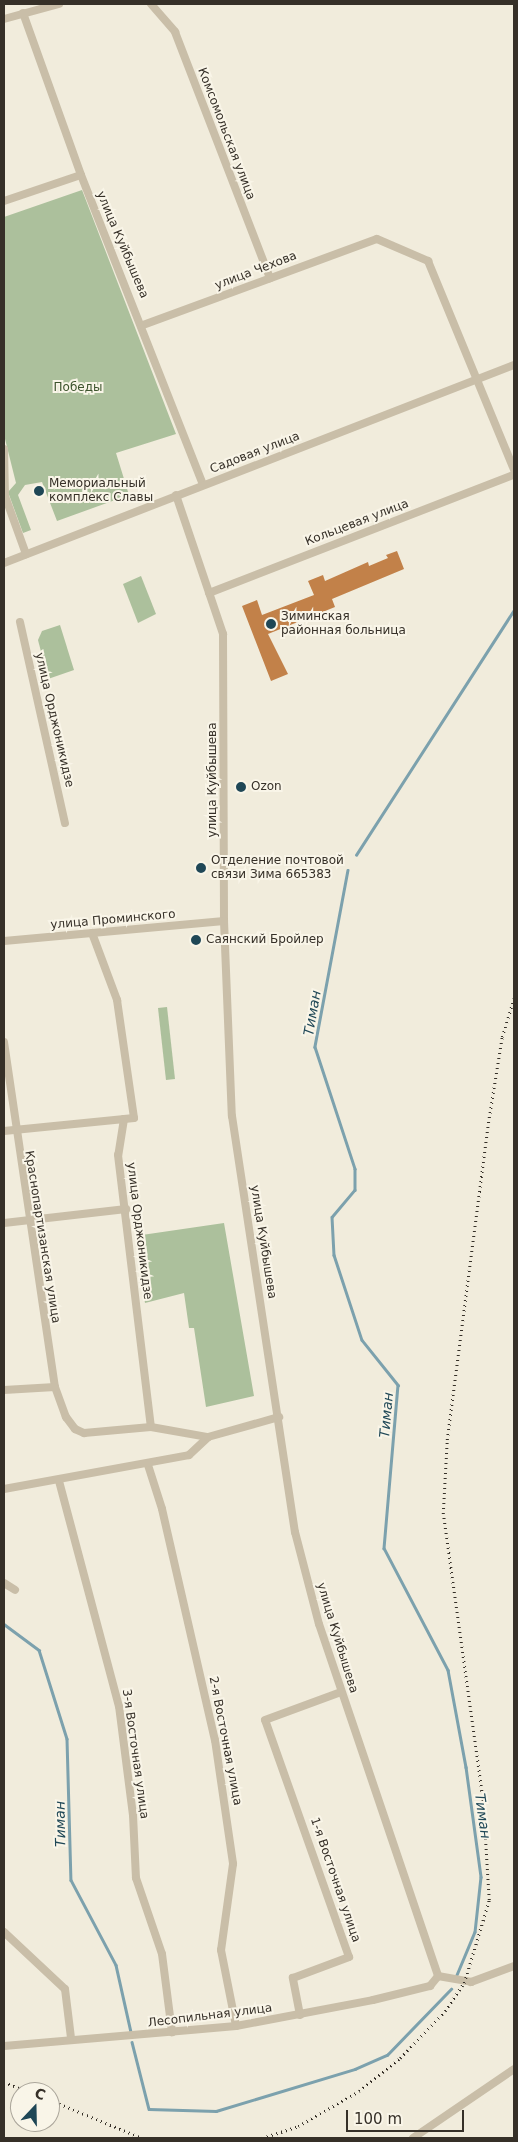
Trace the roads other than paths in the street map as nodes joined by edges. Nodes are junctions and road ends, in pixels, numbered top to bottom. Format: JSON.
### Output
{"nodes":[{"id":1,"x":59,"y":4,"type":"edge"},
{"id":2,"x":151,"y":4,"type":"edge"},
{"id":3,"x":23,"y":13,"type":"junction"},
{"id":4,"x":4,"y":19,"type":"edge"},
{"id":5,"x":81,"y":175,"type":"junction"},
{"id":6,"x":4,"y":201,"type":"edge"},
{"id":7,"x":270,"y":278,"type":"junction"},
{"id":8,"x":143,"y":326,"type":"junction"},
{"id":9,"x":514,"y":365,"type":"edge"},
{"id":10,"x":479,"y":378,"type":"junction"},
{"id":11,"x":4,"y":449,"type":"edge"},
{"id":12,"x":514,"y":470,"type":"edge"},
{"id":13,"x":514,"y":475,"type":"edge"},
{"id":14,"x":203,"y":485,"type":"junction"},
{"id":15,"x":176,"y":495,"type":"junction"},
{"id":16,"x":26,"y":554,"type":"junction"},
{"id":17,"x":4,"y":563,"type":"edge"},
{"id":18,"x":209,"y":593,"type":"junction"},
{"id":19,"x":20,"y":622,"type":"dead end"},
{"id":20,"x":66,"y":824,"type":"dead end"},
{"id":21,"x":224,"y":921,"type":"junction"},
{"id":22,"x":92,"y":933,"type":"junction"},
{"id":23,"x":4,"y":941,"type":"edge"},
{"id":24,"x":4,"y":1042,"type":"edge"},
{"id":25,"x":124,"y":1119,"type":"junction"},
{"id":26,"x":14,"y":1130,"type":"junction"},
{"id":27,"x":4,"y":1131,"type":"edge"},
{"id":28,"x":126,"y":1209,"type":"junction"},
{"id":29,"x":28,"y":1221,"type":"junction"},
{"id":30,"x":4,"y":1223,"type":"edge"},
{"id":31,"x":55,"y":1387,"type":"junction"},
{"id":32,"x":4,"y":1390,"type":"edge"},
{"id":33,"x":279,"y":1417,"type":"junction"},
{"id":34,"x":151,"y":1427,"type":"junction"},
{"id":35,"x":208,"y":1437,"type":"junction"},
{"id":36,"x":148,"y":1464,"type":"junction"},
{"id":37,"x":59,"y":1481,"type":"junction"},
{"id":38,"x":4,"y":1489,"type":"edge"},
{"id":39,"x":4,"y":1584,"type":"edge"},
{"id":40,"x":15,"y":1590,"type":"dead end"},
{"id":41,"x":341,"y":1692,"type":"junction"},
{"id":42,"x":4,"y":1932,"type":"edge"},
{"id":43,"x":514,"y":1966,"type":"edge"},
{"id":44,"x":438,"y":1976,"type":"junction"},
{"id":45,"x":300,"y":2015,"type":"junction"},
{"id":46,"x":236,"y":2026,"type":"junction"},
{"id":47,"x":172,"y":2032,"type":"junction"},
{"id":48,"x":70,"y":2038,"type":"junction"},
{"id":49,"x":5,"y":2046,"type":"edge"},
{"id":50,"x":514,"y":2069,"type":"edge"},
{"id":51,"x":413,"y":2138,"type":"edge"}],
"edges":[{"from":1,"to":3,"type":"street"},
{"from":2,"to":7,"type":"street","name":"Комсомольская улица"},
{"from":3,"to":4,"type":"street"},
{"from":3,"to":5,"type":"street","name":"улица Куйбышева"},
{"from":5,"to":6,"type":"street"},
{"from":5,"to":8,"type":"street","name":"улица Куйбышева"},
{"from":7,"to":8,"type":"street","name":"улица Чехова"},
{"from":7,"to":10,"type":"street","name":"улица Чехова"},
{"from":8,"to":14,"type":"street","name":"улица Куйбышева"},
{"from":9,"to":10,"type":"street","name":"Садовая улица"},
{"from":10,"to":12,"type":"street"},
{"from":10,"to":14,"type":"street","name":"Садовая улица"},
{"from":11,"to":16,"type":"street"},
{"from":13,"to":18,"type":"street","name":"Кольцевая улица"},
{"from":14,"to":15,"type":"street","name":"Садовая улица"},
{"from":15,"to":16,"type":"street","name":"Садовая улица"},
{"from":15,"to":18,"type":"street","name":"улица Куйбышева"},
{"from":16,"to":17,"type":"street","name":"Садовая улица"},
{"from":18,"to":21,"type":"street","name":"улица Куйбышева"},
{"from":19,"to":20,"type":"street","name":"улица Орджоникидзе"},
{"from":21,"to":22,"type":"street","name":"улица Проминского"},
{"from":21,"to":33,"type":"street","name":"улица Куйбышева"},
{"from":22,"to":23,"type":"street","name":"улица Проминского"},
{"from":22,"to":25,"type":"street","name":"улица Орджоникидзе"},
{"from":24,"to":26,"type":"street","name":"Краснопартизанская улица"},
{"from":25,"to":26,"type":"street"},
{"from":25,"to":28,"type":"street","name":"улица Орджоникидзе"},
{"from":26,"to":27,"type":"street"},
{"from":26,"to":29,"type":"street","name":"Краснопартизанская улица"},
{"from":28,"to":29,"type":"street"},
{"from":28,"to":34,"type":"street","name":"улица Орджоникидзе"},
{"from":29,"to":30,"type":"street"},
{"from":29,"to":31,"type":"street","name":"Краснопартизанская улица"},
{"from":31,"to":32,"type":"street"},
{"from":31,"to":34,"type":"street","name":"Краснопартизанская улица"},
{"from":33,"to":35,"type":"street"},
{"from":33,"to":41,"type":"street","name":"улица Куйбышева"},
{"from":34,"to":35,"type":"street"},
{"from":35,"to":36,"type":"street"},
{"from":36,"to":37,"type":"street"},
{"from":36,"to":46,"type":"street","name":"2-я Восточная улица"},
{"from":37,"to":38,"type":"street"},
{"from":37,"to":47,"type":"street","name":"3-я Восточная улица"},
{"from":39,"to":40,"type":"street"},
{"from":41,"to":44,"type":"street","name":"улица Куйбышева"},
{"from":41,"to":45,"type":"street","name":"1-я Восточная улица"},
{"from":42,"to":48,"type":"street"},
{"from":43,"to":44,"type":"street"},
{"from":44,"to":45,"type":"street","name":"Лесопильная улица"},
{"from":45,"to":46,"type":"street","name":"Лесопильная улица"},
{"from":46,"to":47,"type":"street","name":"Лесопильная улица"},
{"from":47,"to":48,"type":"street","name":"Лесопильная улица"},
{"from":48,"to":49,"type":"street","name":"Лесопильная улица"},
{"from":50,"to":51,"type":"street"}]}
